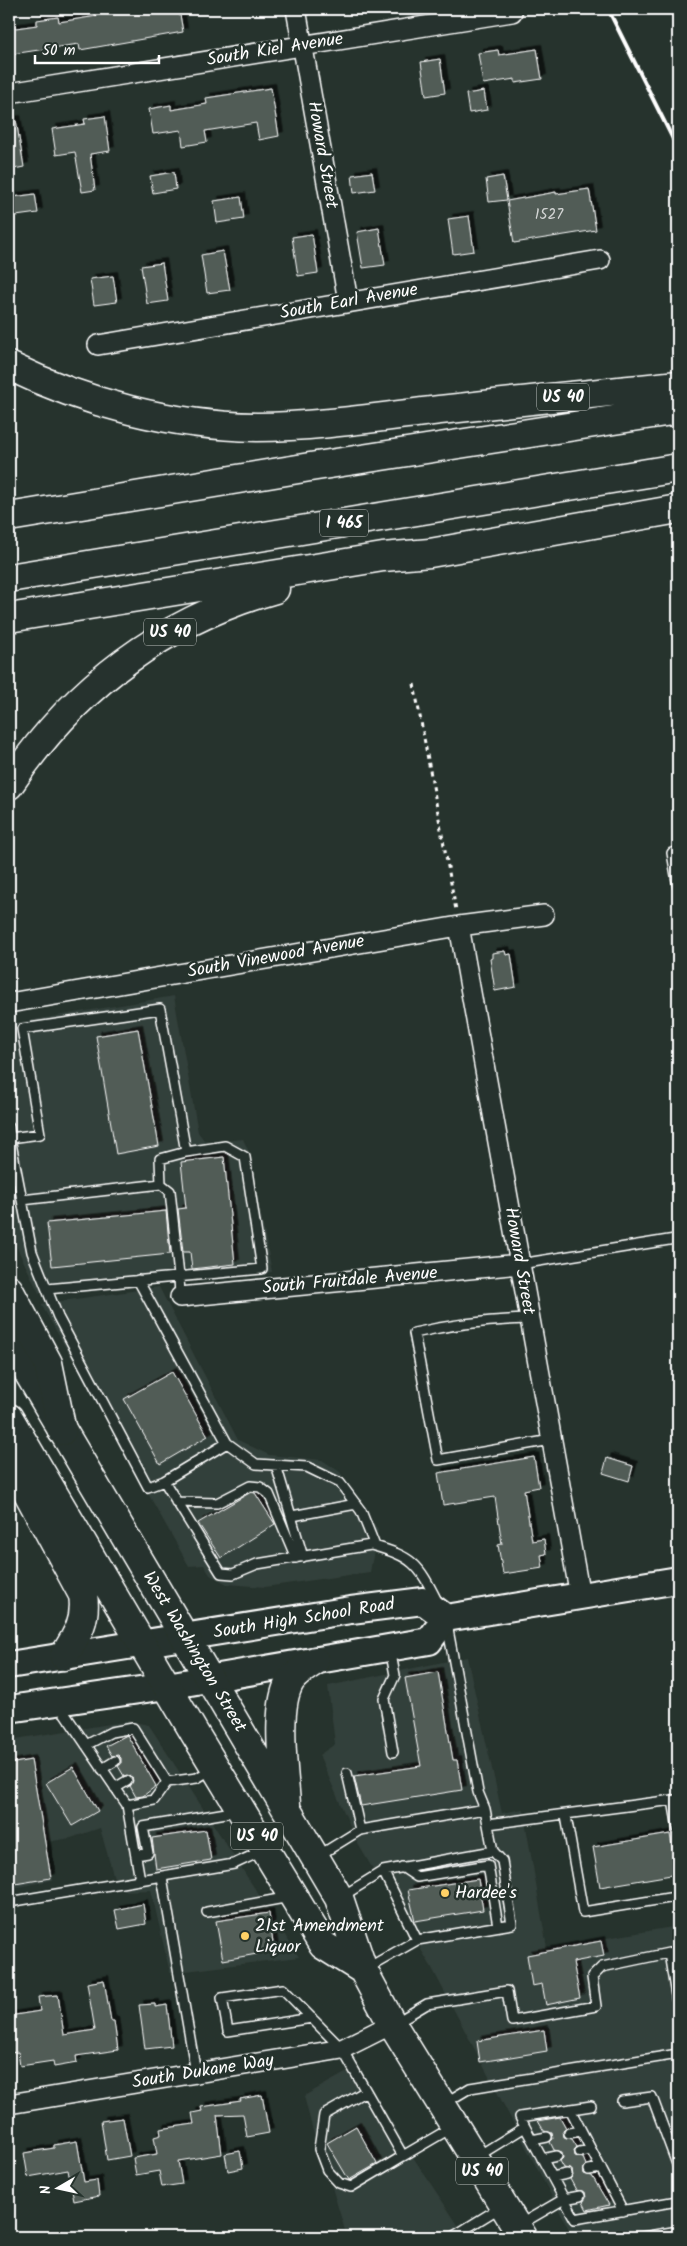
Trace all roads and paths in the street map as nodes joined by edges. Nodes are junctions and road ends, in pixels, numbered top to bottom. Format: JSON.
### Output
{"nodes":[{"id":1,"x":296,"y":9,"type":"edge"},
{"id":2,"x":512,"y":12,"type":"dead end"},
{"id":3,"x":302,"y":45,"type":"junction"},
{"id":4,"x":9,"y":93,"type":"edge"},
{"id":5,"x":600,"y":260,"type":"dead end"},
{"id":6,"x":348,"y":302,"type":"junction"},
{"id":7,"x":98,"y":345,"type":"dead end"},
{"id":8,"x":9,"y":366,"type":"edge"},
{"id":9,"x":678,"y":385,"type":"edge"},
{"id":10,"x":678,"y":410,"type":"edge"},
{"id":11,"x":678,"y":468,"type":"edge"},
{"id":12,"x":678,"y":508,"type":"edge"},
{"id":13,"x":9,"y":517,"type":"edge"},
{"id":14,"x":430,"y":554,"type":"junction"},
{"id":15,"x":9,"y":578,"type":"edge"},
{"id":16,"x":9,"y":618,"type":"edge"},
{"id":17,"x":414,"y":684,"type":"dead end"},
{"id":18,"x":9,"y":785,"type":"edge"},
{"id":19,"x":678,"y":852,"type":"edge"},
{"id":20,"x":678,"y":887,"type":"edge"},
{"id":21,"x":544,"y":915,"type":"dead end"},
{"id":22,"x":459,"y":926,"type":"junction"},
{"id":23,"x":9,"y":1003,"type":"edge"},
{"id":24,"x":9,"y":1127,"type":"edge"},
{"id":25,"x":10,"y":1138,"type":"junction"},
{"id":26,"x":186,"y":1152,"type":"junction"},
{"id":27,"x":161,"y":1184,"type":"junction"},
{"id":28,"x":22,"y":1200,"type":"junction"},
{"id":29,"x":675,"y":1239,"type":"dead end"},
{"id":30,"x":520,"y":1264,"type":"junction"},
{"id":31,"x":179,"y":1276,"type":"junction"},
{"id":32,"x":138,"y":1280,"type":"junction"},
{"id":33,"x":47,"y":1289,"type":"junction"},
{"id":34,"x":9,"y":1290,"type":"edge"},
{"id":35,"x":180,"y":1297,"type":"joint"},
{"id":36,"x":530,"y":1320,"type":"junction"},
{"id":37,"x":9,"y":1340,"type":"edge"},
{"id":38,"x":9,"y":1418,"type":"edge"},
{"id":39,"x":62,"y":1431,"type":"junction"},
{"id":40,"x":551,"y":1440,"type":"junction"},
{"id":41,"x":228,"y":1443,"type":"junction"},
{"id":42,"x":9,"y":1458,"type":"edge"},
{"id":43,"x":276,"y":1465,"type":"junction"},
{"id":44,"x":164,"y":1481,"type":"junction"},
{"id":45,"x":176,"y":1502,"type":"junction"},
{"id":46,"x":356,"y":1504,"type":"junction"},
{"id":47,"x":292,"y":1516,"type":"junction"},
{"id":48,"x":375,"y":1546,"type":"junction"},
{"id":49,"x":299,"y":1557,"type":"junction"},
{"id":50,"x":678,"y":1580,"type":"edge"},
{"id":51,"x":580,"y":1596,"type":"junction"},
{"id":52,"x":446,"y":1618,"type":"junction"},
{"id":53,"x":185,"y":1638,"type":"junction"},
{"id":54,"x":142,"y":1644,"type":"junction"},
{"id":55,"x":390,"y":1648,"type":"junction"},
{"id":56,"x":64,"y":1656,"type":"junction"},
{"id":57,"x":315,"y":1661,"type":"junction"},
{"id":58,"x":9,"y":1664,"type":"edge"},
{"id":59,"x":210,"y":1679,"type":"junction"},
{"id":60,"x":167,"y":1686,"type":"junction"},
{"id":61,"x":56,"y":1702,"type":"junction"},
{"id":62,"x":9,"y":1709,"type":"edge"},
{"id":63,"x":86,"y":1745,"type":"junction"},
{"id":64,"x":144,"y":1745,"type":"junction"},
{"id":65,"x":136,"y":1750,"type":"dead end"},
{"id":66,"x":393,"y":1752,"type":"dead end"},
{"id":67,"x":115,"y":1761,"type":"dead end"},
{"id":68,"x":157,"y":1765,"type":"junction"},
{"id":69,"x":215,"y":1767,"type":"junction"},
{"id":70,"x":102,"y":1769,"type":"junction"},
{"id":71,"x":147,"y":1770,"type":"dead end"},
{"id":72,"x":347,"y":1773,"type":"dead end"},
{"id":73,"x":127,"y":1781,"type":"dead end"},
{"id":74,"x":167,"y":1782,"type":"junction"},
{"id":75,"x":115,"y":1788,"type":"junction"},
{"id":76,"x":127,"y":1805,"type":"junction"},
{"id":77,"x":286,"y":1808,"type":"junction"},
{"id":78,"x":485,"y":1809,"type":"junction"},
{"id":79,"x":241,"y":1811,"type":"junction"},
{"id":80,"x":566,"y":1816,"type":"junction"},
{"id":81,"x":488,"y":1824,"type":"junction"},
{"id":82,"x":678,"y":1829,"type":"edge"},
{"id":83,"x":360,"y":1830,"type":"junction"},
{"id":84,"x":264,"y":1850,"type":"junction"},
{"id":85,"x":494,"y":1851,"type":"junction"},
{"id":86,"x":136,"y":1855,"type":"junction"},
{"id":87,"x":315,"y":1858,"type":"junction"},
{"id":88,"x":402,"y":1868,"type":"junction"},
{"id":89,"x":383,"y":1871,"type":"junction"},
{"id":90,"x":162,"y":1877,"type":"junction"},
{"id":91,"x":140,"y":1880,"type":"junction"},
{"id":92,"x":678,"y":1889,"type":"edge"},
{"id":93,"x":293,"y":1897,"type":"junction"},
{"id":94,"x":339,"y":1898,"type":"junction"},
{"id":95,"x":9,"y":1902,"type":"edge"},
{"id":96,"x":207,"y":1912,"type":"dead end"},
{"id":97,"x":498,"y":1926,"type":"junction"},
{"id":98,"x":417,"y":1940,"type":"junction"},
{"id":99,"x":674,"y":1952,"type":"edge"},
{"id":100,"x":364,"y":1970,"type":"junction"},
{"id":101,"x":678,"y":2006,"type":"edge"},
{"id":102,"x":312,"y":2018,"type":"junction"},
{"id":103,"x":392,"y":2024,"type":"junction"},
{"id":104,"x":342,"y":2049,"type":"junction"},
{"id":105,"x":678,"y":2054,"type":"edge"},
{"id":106,"x":196,"y":2074,"type":"junction"},
{"id":107,"x":366,"y":2091,"type":"junction"},
{"id":108,"x":622,"y":2101,"type":"dead end"},
{"id":109,"x":9,"y":2104,"type":"edge"},
{"id":110,"x":591,"y":2106,"type":"dead end"},
{"id":111,"x":570,"y":2109,"type":"junction"},
{"id":112,"x":447,"y":2116,"type":"junction"},
{"id":113,"x":525,"y":2127,"type":"junction"},
{"id":114,"x":581,"y":2131,"type":"junction"},
{"id":115,"x":569,"y":2133,"type":"dead end"},
{"id":116,"x":547,"y":2137,"type":"dead end"},
{"id":117,"x":532,"y":2140,"type":"junction"},
{"id":118,"x":591,"y":2150,"type":"junction"},
{"id":119,"x":580,"y":2152,"type":"dead end"},
{"id":120,"x":403,"y":2156,"type":"junction"},
{"id":121,"x":557,"y":2156,"type":"dead end"},
{"id":122,"x":474,"y":2159,"type":"junction"},
{"id":123,"x":542,"y":2159,"type":"junction"},
{"id":124,"x":678,"y":2167,"type":"edge"},
{"id":125,"x":601,"y":2168,"type":"junction"},
{"id":126,"x":590,"y":2170,"type":"dead end"},
{"id":127,"x":568,"y":2174,"type":"dead end"},
{"id":128,"x":552,"y":2177,"type":"junction"},
{"id":129,"x":612,"y":2190,"type":"junction"},
{"id":130,"x":601,"y":2192,"type":"dead end"},
{"id":131,"x":580,"y":2196,"type":"dead end"},
{"id":132,"x":678,"y":2197,"type":"edge"},
{"id":133,"x":564,"y":2199,"type":"junction"},
{"id":134,"x":623,"y":2210,"type":"junction"},
{"id":135,"x":514,"y":2223,"type":"edge"},
{"id":136,"x":678,"y":2231,"type":"edge"},
{"id":137,"x":452,"y":2237,"type":"edge"},
{"id":138,"x":643,"y":2237,"type":"edge"}],
"edges":[{"from":1,"to":3,"type":"street","name":"Howard Street"},
{"from":2,"to":3,"type":"street","name":"South Kiel Avenue"},
{"from":3,"to":4,"type":"street","name":"South Kiel Avenue"},
{"from":3,"to":6,"type":"street","name":"Howard Street"},
{"from":5,"to":6,"type":"street","name":"South Earl Avenue"},
{"from":6,"to":7,"type":"street","name":"South Earl Avenue"},
{"from":8,"to":9,"type":"main road","number":"US 40"},
{"from":10,"to":13,"type":"main road"},
{"from":11,"to":15,"type":"main road","number":"I 465"},
{"from":12,"to":14,"type":"main road","number":"US 40"},
{"from":14,"to":16,"type":"main road"},
{"from":14,"to":18,"type":"main road","number":"US 40"},
{"from":17,"to":22,"type":"path"},
{"from":19,"to":20,"type":"lane"},
{"from":21,"to":22,"type":"street","name":"South Vinewood Avenue"},
{"from":22,"to":23,"type":"street","name":"South Vinewood Avenue"},
{"from":22,"to":30,"type":"street","name":"Howard Street"},
{"from":24,"to":25,"type":"lane"},
{"from":25,"to":26,"type":"lane"},
{"from":25,"to":28,"type":"lane"},
{"from":26,"to":27,"type":"lane"},
{"from":26,"to":31,"type":"lane"},
{"from":27,"to":28,"type":"lane"},
{"from":27,"to":31,"type":"lane"},
{"from":28,"to":33,"type":"lane"},
{"from":29,"to":30,"type":"lane"},
{"from":30,"to":35,"type":"street","name":"South Fruitdale Avenue"},
{"from":30,"to":36,"type":"street","name":"Howard Street"},
{"from":31,"to":32,"type":"lane"},
{"from":31,"to":35,"type":"lane"},
{"from":32,"to":33,"type":"lane"},
{"from":32,"to":41,"type":"lane"},
{"from":33,"to":44,"type":"lane"},
{"from":34,"to":39,"type":"main road"},
{"from":36,"to":40,"type":"street","name":"Howard Street"},
{"from":36,"to":40,"type":"lane"},
{"from":37,"to":39,"type":"main road","name":"West Washington Street"},
{"from":38,"to":54,"type":"main road","number":"US 40"},
{"from":39,"to":53,"type":"main road","name":"West Washington Street"},
{"from":40,"to":51,"type":"street","name":"Howard Street"},
{"from":41,"to":43,"type":"lane"},
{"from":41,"to":44,"type":"lane"},
{"from":42,"to":56,"type":"main road"},
{"from":43,"to":46,"type":"lane"},
{"from":43,"to":47,"type":"lane"},
{"from":44,"to":45,"type":"lane"},
{"from":45,"to":49,"type":"lane"},
{"from":45,"to":49,"type":"lane"},
{"from":46,"to":47,"type":"lane"},
{"from":46,"to":48,"type":"lane"},
{"from":47,"to":49,"type":"lane"},
{"from":48,"to":49,"type":"lane"},
{"from":48,"to":52,"type":"lane"},
{"from":50,"to":51,"type":"street"},
{"from":51,"to":52,"type":"street"},
{"from":52,"to":53,"type":"street","name":"South High School Road"},
{"from":52,"to":55,"type":"street"},
{"from":52,"to":78,"type":"lane"},
{"from":53,"to":54,"type":"street","name":"South High School Road"},
{"from":53,"to":59,"type":"main road","name":"West Washington Street"},
{"from":54,"to":56,"type":"street","name":"South High School Road"},
{"from":54,"to":60,"type":"main road","number":"US 40"},
{"from":55,"to":57,"type":"street"},
{"from":55,"to":66,"type":"lane"},
{"from":56,"to":58,"type":"street","name":"South High School Road"},
{"from":57,"to":59,"type":"street"},
{"from":57,"to":77,"type":"main road"},
{"from":59,"to":60,"type":"street"},
{"from":59,"to":77,"type":"main road","name":"West Washington Street"},
{"from":60,"to":61,"type":"street"},
{"from":60,"to":69,"type":"main road","number":"US 40"},
{"from":61,"to":62,"type":"street"},
{"from":61,"to":63,"type":"lane"},
{"from":63,"to":64,"type":"lane"},
{"from":63,"to":70,"type":"lane"},
{"from":64,"to":65,"type":"lane"},
{"from":64,"to":68,"type":"lane"},
{"from":67,"to":70,"type":"lane"},
{"from":68,"to":71,"type":"lane"},
{"from":68,"to":74,"type":"lane"},
{"from":69,"to":74,"type":"lane"},
{"from":69,"to":79,"type":"main road","number":"US 40"},
{"from":70,"to":75,"type":"lane"},
{"from":72,"to":83,"type":"lane"},
{"from":73,"to":75,"type":"lane"},
{"from":74,"to":76,"type":"lane"},
{"from":75,"to":76,"type":"lane"},
{"from":76,"to":86,"type":"lane"},
{"from":77,"to":87,"type":"main road","name":"West Washington Street"},
{"from":78,"to":81,"type":"lane"},
{"from":78,"to":83,"type":"lane"},
{"from":79,"to":84,"type":"main road","number":"US 40"},
{"from":79,"to":86,"type":"lane"},
{"from":80,"to":81,"type":"lane"},
{"from":80,"to":82,"type":"lane"},
{"from":80,"to":92,"type":"lane"},
{"from":81,"to":85,"type":"lane"},
{"from":83,"to":87,"type":"lane"},
{"from":84,"to":90,"type":"lane"},
{"from":84,"to":93,"type":"main road","number":"US 40"},
{"from":85,"to":88,"type":"lane"},
{"from":85,"to":97,"type":"lane"},
{"from":86,"to":91,"type":"lane"},
{"from":87,"to":94,"type":"main road","name":"West Washington Street"},
{"from":88,"to":89,"type":"lane"},
{"from":88,"to":97,"type":"lane"},
{"from":89,"to":94,"type":"lane"},
{"from":89,"to":98,"type":"lane"},
{"from":90,"to":91,"type":"lane"},
{"from":90,"to":106,"type":"lane"},
{"from":91,"to":95,"type":"lane"},
{"from":93,"to":96,"type":"lane"},
{"from":93,"to":100,"type":"main road","number":"US 40"},
{"from":94,"to":100,"type":"main road","name":"West Washington Street"},
{"from":97,"to":98,"type":"lane"},
{"from":98,"to":100,"type":"lane"},
{"from":99,"to":101,"type":"lane"},
{"from":99,"to":103,"type":"lane"},
{"from":100,"to":103,"type":"main road","name":"West Washington Street","number":"US 40"},
{"from":102,"to":102,"type":"lane"},
{"from":102,"to":104,"type":"lane"},
{"from":103,"to":104,"type":"street","name":"South Dukane Way"},
{"from":103,"to":112,"type":"main road","name":"West Washington Street","number":"US 40"},
{"from":104,"to":106,"type":"street","name":"South Dukane Way"},
{"from":104,"to":107,"type":"lane"},
{"from":105,"to":112,"type":"lane"},
{"from":106,"to":109,"type":"street","name":"South Dukane Way"},
{"from":107,"to":120,"type":"lane"},
{"from":107,"to":120,"type":"lane"},
{"from":108,"to":124,"type":"lane"},
{"from":110,"to":111,"type":"lane"},
{"from":111,"to":113,"type":"lane"},
{"from":111,"to":114,"type":"lane"},
{"from":112,"to":120,"type":"lane"},
{"from":112,"to":122,"type":"main road","name":"West Washington Street","number":"US 40"},
{"from":113,"to":117,"type":"lane"},
{"from":113,"to":122,"type":"lane"},
{"from":114,"to":115,"type":"lane"},
{"from":114,"to":118,"type":"lane"},
{"from":116,"to":117,"type":"lane"},
{"from":117,"to":123,"type":"lane"},
{"from":118,"to":119,"type":"lane"},
{"from":118,"to":125,"type":"lane"},
{"from":121,"to":123,"type":"lane"},
{"from":122,"to":135,"type":"main road","name":"West Washington Street","number":"US 40"},
{"from":123,"to":128,"type":"lane"},
{"from":125,"to":126,"type":"lane"},
{"from":125,"to":129,"type":"lane"},
{"from":127,"to":128,"type":"lane"},
{"from":128,"to":133,"type":"lane"},
{"from":129,"to":130,"type":"lane"},
{"from":129,"to":134,"type":"lane"},
{"from":131,"to":133,"type":"lane"},
{"from":132,"to":134,"type":"lane"},
{"from":133,"to":134,"type":"lane"},
{"from":133,"to":135,"type":"lane"},
{"from":135,"to":137,"type":"lane"},
{"from":136,"to":138,"type":"lane"}]}
